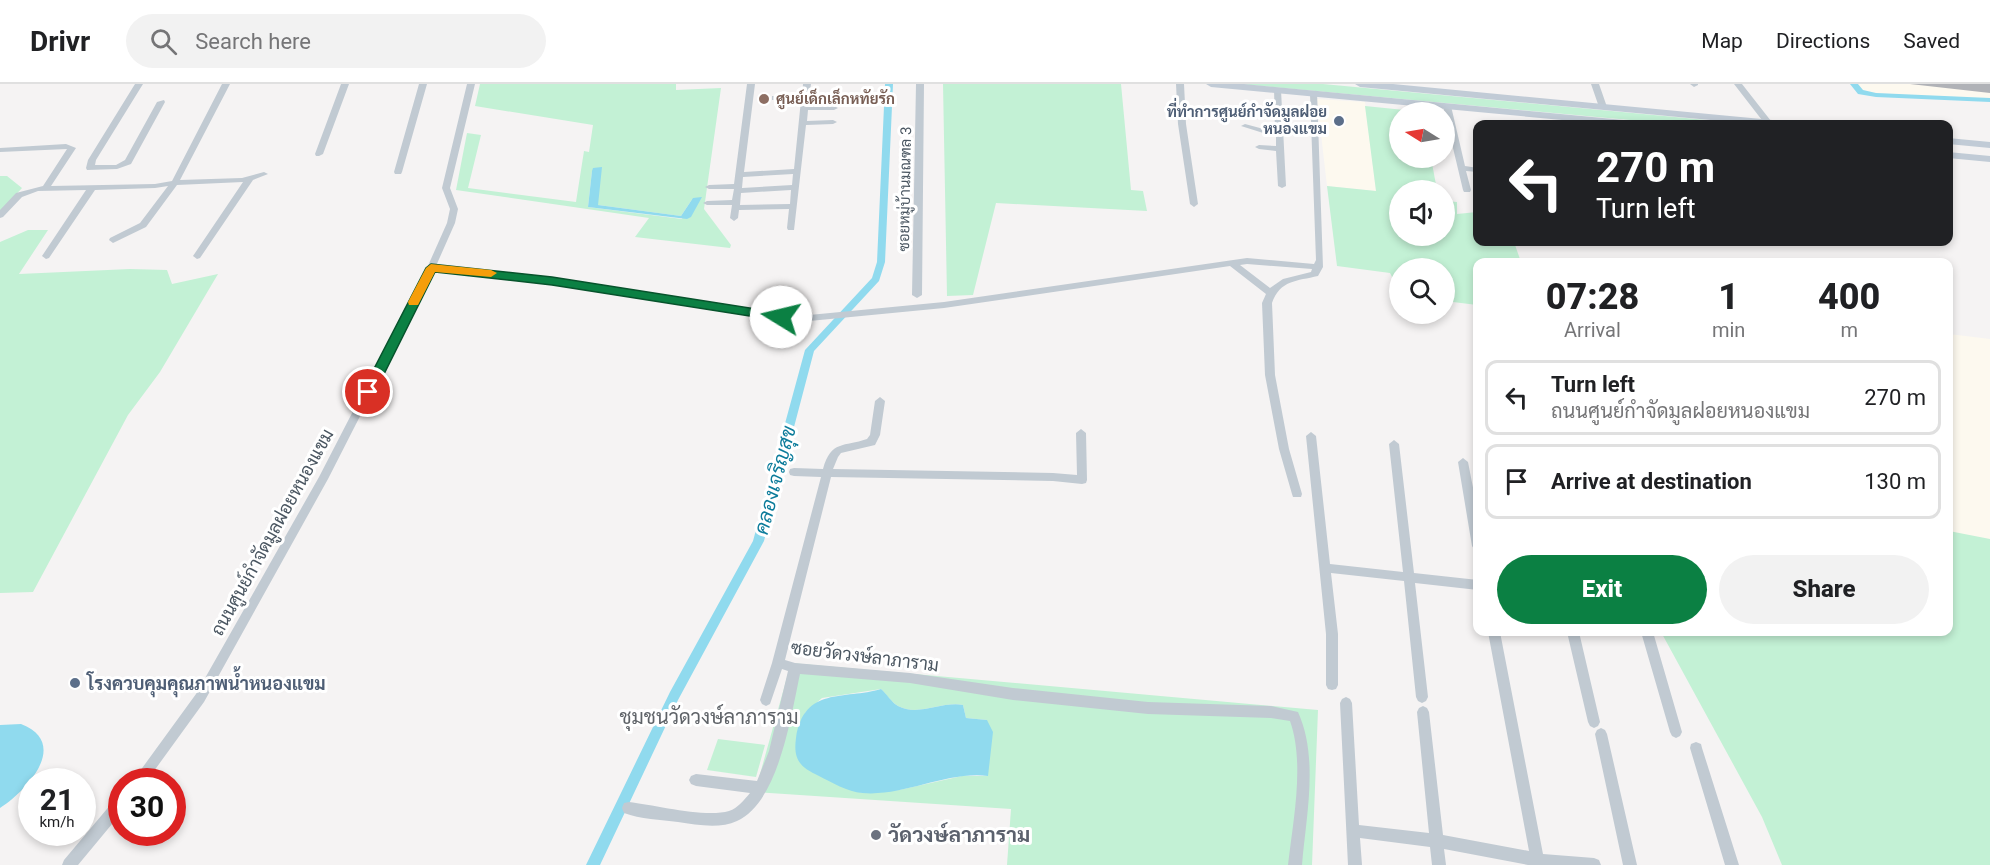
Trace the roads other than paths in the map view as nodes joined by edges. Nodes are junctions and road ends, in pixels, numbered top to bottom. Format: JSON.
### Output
{"nodes":[{"id":1,"x":139,"y":84,"type":"edge"},
{"id":2,"x":226,"y":84,"type":"edge"},
{"id":3,"x":345,"y":84,"type":"edge"},
{"id":4,"x":423,"y":84,"type":"edge"},
{"id":5,"x":471,"y":84,"type":"edge"},
{"id":6,"x":751,"y":84,"type":"edge"},
{"id":7,"x":807,"y":84,"type":"edge"},
{"id":8,"x":920,"y":84,"type":"edge"},
{"id":9,"x":1180,"y":84,"type":"edge"},
{"id":10,"x":1211,"y":84,"type":"edge"},
{"id":11,"x":1360,"y":84,"type":"edge"},
{"id":12,"x":1595,"y":84,"type":"edge"},
{"id":13,"x":1738,"y":84,"type":"edge"},
{"id":14,"x":1277,"y":90,"type":"junction"},
{"id":15,"x":1314,"y":94,"type":"junction"},
{"id":16,"x":775,"y":98,"type":"dead end"},
{"id":17,"x":806,"y":98,"type":"junction"},
{"id":18,"x":161,"y":102,"type":"dead end"},
{"id":19,"x":1403,"y":102,"type":"edge"},
{"id":20,"x":1455,"y":107,"type":"edge"},
{"id":21,"x":1603,"y":107,"type":"junction"},
{"id":22,"x":804,"y":108,"type":"junction"},
{"id":23,"x":834,"y":108,"type":"dead end"},
{"id":24,"x":1563,"y":120,"type":"edge"},
{"id":25,"x":1737,"y":120,"type":"edge"},
{"id":26,"x":1766,"y":120,"type":"edge"},
{"id":27,"x":833,"y":122,"type":"dead end"},
{"id":28,"x":803,"y":123,"type":"junction"},
{"id":29,"x":1245,"y":126,"type":"dead end"},
{"id":30,"x":1280,"y":136,"type":"junction"},
{"id":31,"x":1455,"y":141,"type":"edge"},
{"id":32,"x":1953,"y":141,"type":"edge"},
{"id":33,"x":1990,"y":145,"type":"edge"},
{"id":34,"x":1259,"y":147,"type":"dead end"},
{"id":35,"x":1281,"y":149,"type":"junction"},
{"id":36,"x":0,"y":150,"type":"edge"},
{"id":37,"x":319,"y":154,"type":"dead end"},
{"id":38,"x":1953,"y":155,"type":"edge"},
{"id":39,"x":1990,"y":159,"type":"edge"},
{"id":40,"x":1461,"y":168,"type":"junction"},
{"id":41,"x":1473,"y":169,"type":"edge"},
{"id":42,"x":101,"y":170,"type":"junction"},
{"id":43,"x":796,"y":171,"type":"junction"},
{"id":44,"x":398,"y":172,"type":"dead end"},
{"id":45,"x":264,"y":174,"type":"dead end"},
{"id":46,"x":739,"y":175,"type":"junction"},
{"id":47,"x":249,"y":179,"type":"junction"},
{"id":48,"x":175,"y":183,"type":"junction"},
{"id":49,"x":1282,"y":186,"type":"dead end"},
{"id":50,"x":795,"y":187,"type":"junction"},
{"id":51,"x":89,"y":188,"type":"junction"},
{"id":52,"x":709,"y":188,"type":"dead end"},
{"id":53,"x":738,"y":188,"type":"junction"},
{"id":54,"x":45,"y":189,"type":"junction"},
{"id":55,"x":1467,"y":190,"type":"dead end"},
{"id":56,"x":707,"y":203,"type":"dead end"},
{"id":57,"x":1194,"y":204,"type":"dead end"},
{"id":58,"x":793,"y":206,"type":"junction"},
{"id":59,"x":736,"y":209,"type":"junction"},
{"id":60,"x":0,"y":215,"type":"edge"},
{"id":61,"x":791,"y":228,"type":"dead end"},
{"id":62,"x":113,"y":240,"type":"dead end"},
{"id":63,"x":46,"y":256,"type":"dead end"},
{"id":64,"x":196,"y":256,"type":"dead end"},
{"id":65,"x":1232,"y":263,"type":"junction"},
{"id":66,"x":1319,"y":267,"type":"junction"},
{"id":67,"x":431,"y":268,"type":"junction"},
{"id":68,"x":1271,"y":294,"type":"junction"},
{"id":69,"x":917,"y":295,"type":"dead end"},
{"id":70,"x":880,"y":401,"type":"dead end"},
{"id":71,"x":1081,"y":433,"type":"dead end"},
{"id":72,"x":1311,"y":436,"type":"dead end"},
{"id":73,"x":1394,"y":444,"type":"dead end"},
{"id":74,"x":1463,"y":462,"type":"dead end"},
{"id":75,"x":794,"y":472,"type":"dead end"},
{"id":76,"x":827,"y":473,"type":"junction"},
{"id":77,"x":1297,"y":494,"type":"dead end"},
{"id":78,"x":1473,"y":518,"type":"edge"},
{"id":79,"x":1325,"y":568,"type":"junction"},
{"id":80,"x":1409,"y":578,"type":"junction"},
{"id":81,"x":1473,"y":584,"type":"edge"},
{"id":82,"x":1495,"y":636,"type":"edge"},
{"id":83,"x":1575,"y":636,"type":"edge"},
{"id":84,"x":1648,"y":636,"type":"edge"},
{"id":85,"x":778,"y":663,"type":"junction"},
{"id":86,"x":795,"y":668,"type":"junction"},
{"id":87,"x":1332,"y":685,"type":"dead end"},
{"id":88,"x":1422,"y":697,"type":"dead end"},
{"id":89,"x":766,"y":700,"type":"dead end"},
{"id":90,"x":1346,"y":703,"type":"dead end"},
{"id":91,"x":1423,"y":712,"type":"dead end"},
{"id":92,"x":1676,"y":732,"type":"dead end"},
{"id":93,"x":1696,"y":748,"type":"dead end"},
{"id":94,"x":148,"y":768,"type":"edge"},
{"id":95,"x":696,"y":780,"type":"dead end"},
{"id":96,"x":760,"y":788,"type":"junction"},
{"id":97,"x":629,"y":808,"type":"dead end"},
{"id":98,"x":108,"y":818,"type":"edge"},
{"id":99,"x":1353,"y":831,"type":"junction"},
{"id":100,"x":1437,"y":841,"type":"junction"},
{"id":101,"x":1538,"y":862,"type":"edge"},
{"id":102,"x":69,"y":865,"type":"edge"},
{"id":103,"x":1295,"y":865,"type":"edge"},
{"id":104,"x":1355,"y":865,"type":"edge"},
{"id":105,"x":1439,"y":865,"type":"edge"},
{"id":106,"x":1594,"y":865,"type":"edge"},
{"id":107,"x":1630,"y":865,"type":"edge"},
{"id":108,"x":1732,"y":865,"type":"edge"}],
"edges":[{"from":1,"to":42,"type":"street"},
{"from":2,"to":48,"type":"street"},
{"from":3,"to":37,"type":"street"},
{"from":4,"to":44,"type":"street"},
{"from":5,"to":67,"type":"street","name":"ถนนศูนย์กำจัดมูลฝอยหนองแขม"},
{"from":6,"to":46,"type":"street"},
{"from":7,"to":17,"type":"street"},
{"from":8,"to":69,"type":"street","name":"ซอยหมู่บ้านมณฑล 3"},
{"from":9,"to":57,"type":"street"},
{"from":10,"to":14,"type":"main road"},
{"from":11,"to":21,"type":"main road"},
{"from":12,"to":21,"type":"street"},
{"from":13,"to":26,"type":"street"},
{"from":14,"to":15,"type":"main road"},
{"from":14,"to":30,"type":"street"},
{"from":15,"to":19,"type":"main road"},
{"from":15,"to":66,"type":"street"},
{"from":16,"to":17,"type":"street"},
{"from":17,"to":22,"type":"street"},
{"from":18,"to":42,"type":"street"},
{"from":20,"to":24,"type":"main road"},
{"from":21,"to":25,"type":"main road"},
{"from":22,"to":23,"type":"street"},
{"from":22,"to":28,"type":"street"},
{"from":27,"to":28,"type":"street"},
{"from":28,"to":43,"type":"street"},
{"from":29,"to":30,"type":"street"},
{"from":30,"to":35,"type":"street"},
{"from":31,"to":40,"type":"street"},
{"from":32,"to":33,"type":"main road"},
{"from":34,"to":35,"type":"street"},
{"from":35,"to":49,"type":"street"},
{"from":36,"to":54,"type":"street"},
{"from":38,"to":39,"type":"main road"},
{"from":40,"to":41,"type":"street"},
{"from":40,"to":55,"type":"street"},
{"from":42,"to":51,"type":"street"},
{"from":43,"to":46,"type":"street"},
{"from":43,"to":50,"type":"street"},
{"from":45,"to":47,"type":"street"},
{"from":46,"to":53,"type":"street"},
{"from":47,"to":48,"type":"street"},
{"from":47,"to":64,"type":"street"},
{"from":48,"to":51,"type":"street"},
{"from":48,"to":62,"type":"street"},
{"from":50,"to":53,"type":"street"},
{"from":50,"to":58,"type":"street"},
{"from":51,"to":54,"type":"street"},
{"from":51,"to":63,"type":"street"},
{"from":52,"to":53,"type":"street"},
{"from":53,"to":59,"type":"street"},
{"from":54,"to":60,"type":"street"},
{"from":56,"to":59,"type":"street"},
{"from":58,"to":59,"type":"street"},
{"from":58,"to":61,"type":"street"},
{"from":65,"to":66,"type":"street"},
{"from":65,"to":67,"type":"street"},
{"from":65,"to":68,"type":"street"},
{"from":66,"to":68,"type":"street"},
{"from":67,"to":94,"type":"street","name":"ถนนศูนย์กำจัดมูลฝอยหนองแขม"},
{"from":68,"to":77,"type":"street"},
{"from":70,"to":76,"type":"street","name":"ซอยวัดวงษ์ลาภาราม"},
{"from":71,"to":76,"type":"street"},
{"from":72,"to":79,"type":"street"},
{"from":73,"to":80,"type":"street"},
{"from":74,"to":78,"type":"street"},
{"from":75,"to":76,"type":"street"},
{"from":76,"to":85,"type":"street","name":"ซอยวัดวงษ์ลาภาราม"},
{"from":79,"to":80,"type":"street"},
{"from":79,"to":87,"type":"street"},
{"from":80,"to":81,"type":"street"},
{"from":80,"to":88,"type":"street"},
{"from":82,"to":101,"type":"street"},
{"from":83,"to":107,"type":"street"},
{"from":84,"to":92,"type":"street"},
{"from":85,"to":86,"type":"street","name":"ซอยวัดวงษ์ลาภาราม"},
{"from":85,"to":89,"type":"street"},
{"from":86,"to":96,"type":"street"},
{"from":86,"to":103,"type":"street","name":"ซอยวัดวงษ์ลาภาราม"},
{"from":90,"to":99,"type":"street"},
{"from":91,"to":100,"type":"street"},
{"from":93,"to":108,"type":"street"},
{"from":95,"to":96,"type":"street"},
{"from":96,"to":97,"type":"street"},
{"from":98,"to":102,"type":"street"},
{"from":99,"to":100,"type":"street"},
{"from":99,"to":104,"type":"street"},
{"from":100,"to":101,"type":"street"},
{"from":100,"to":105,"type":"street"},
{"from":101,"to":106,"type":"street"}]}
